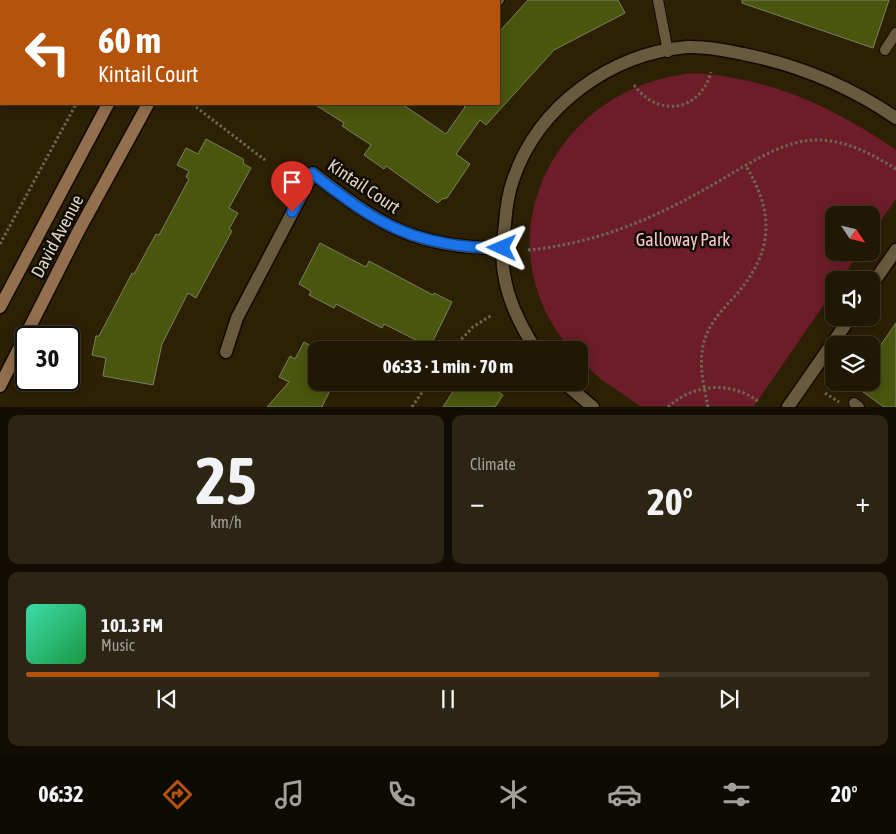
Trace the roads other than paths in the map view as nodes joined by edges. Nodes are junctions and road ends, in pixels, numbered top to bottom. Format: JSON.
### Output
{"nodes":[{"id":1,"x":658,"y":0,"type":"edge"},
{"id":2,"x":896,"y":33,"type":"edge"},
{"id":3,"x":884,"y":50,"type":"dead end"},
{"id":4,"x":668,"y":52,"type":"junction"},
{"id":5,"x":107,"y":105,"type":"edge"},
{"id":6,"x":147,"y":105,"type":"edge"},
{"id":7,"x":896,"y":118,"type":"edge"},
{"id":8,"x":502,"y":248,"type":"junction"},
{"id":9,"x":896,"y":250,"type":"edge"},
{"id":10,"x":880,"y":273,"type":"edge"},
{"id":11,"x":0,"y":307,"type":"edge"},
{"id":12,"x":844,"y":326,"type":"edge"},
{"id":13,"x":531,"y":341,"type":"edge"},
{"id":14,"x":226,"y":352,"type":"dead end"},
{"id":15,"x":0,"y":386,"type":"edge"},
{"id":16,"x":574,"y":391,"type":"edge"},
{"id":17,"x":593,"y":406,"type":"edge"},
{"id":18,"x":788,"y":406,"type":"edge"}],
"edges":[{"from":1,"to":4,"type":"lane"},
{"from":2,"to":3,"type":"lane"},
{"from":4,"to":7,"type":"street"},
{"from":4,"to":8,"type":"street"},
{"from":5,"to":11,"type":"main road","name":"David Avenue"},
{"from":6,"to":15,"type":"main road","name":"David Avenue"},
{"from":8,"to":13,"type":"street"},
{"from":8,"to":14,"type":"street","name":"Kintail Court"},
{"from":9,"to":10,"type":"street"},
{"from":12,"to":18,"type":"street"},
{"from":16,"to":17,"type":"street"}]}
